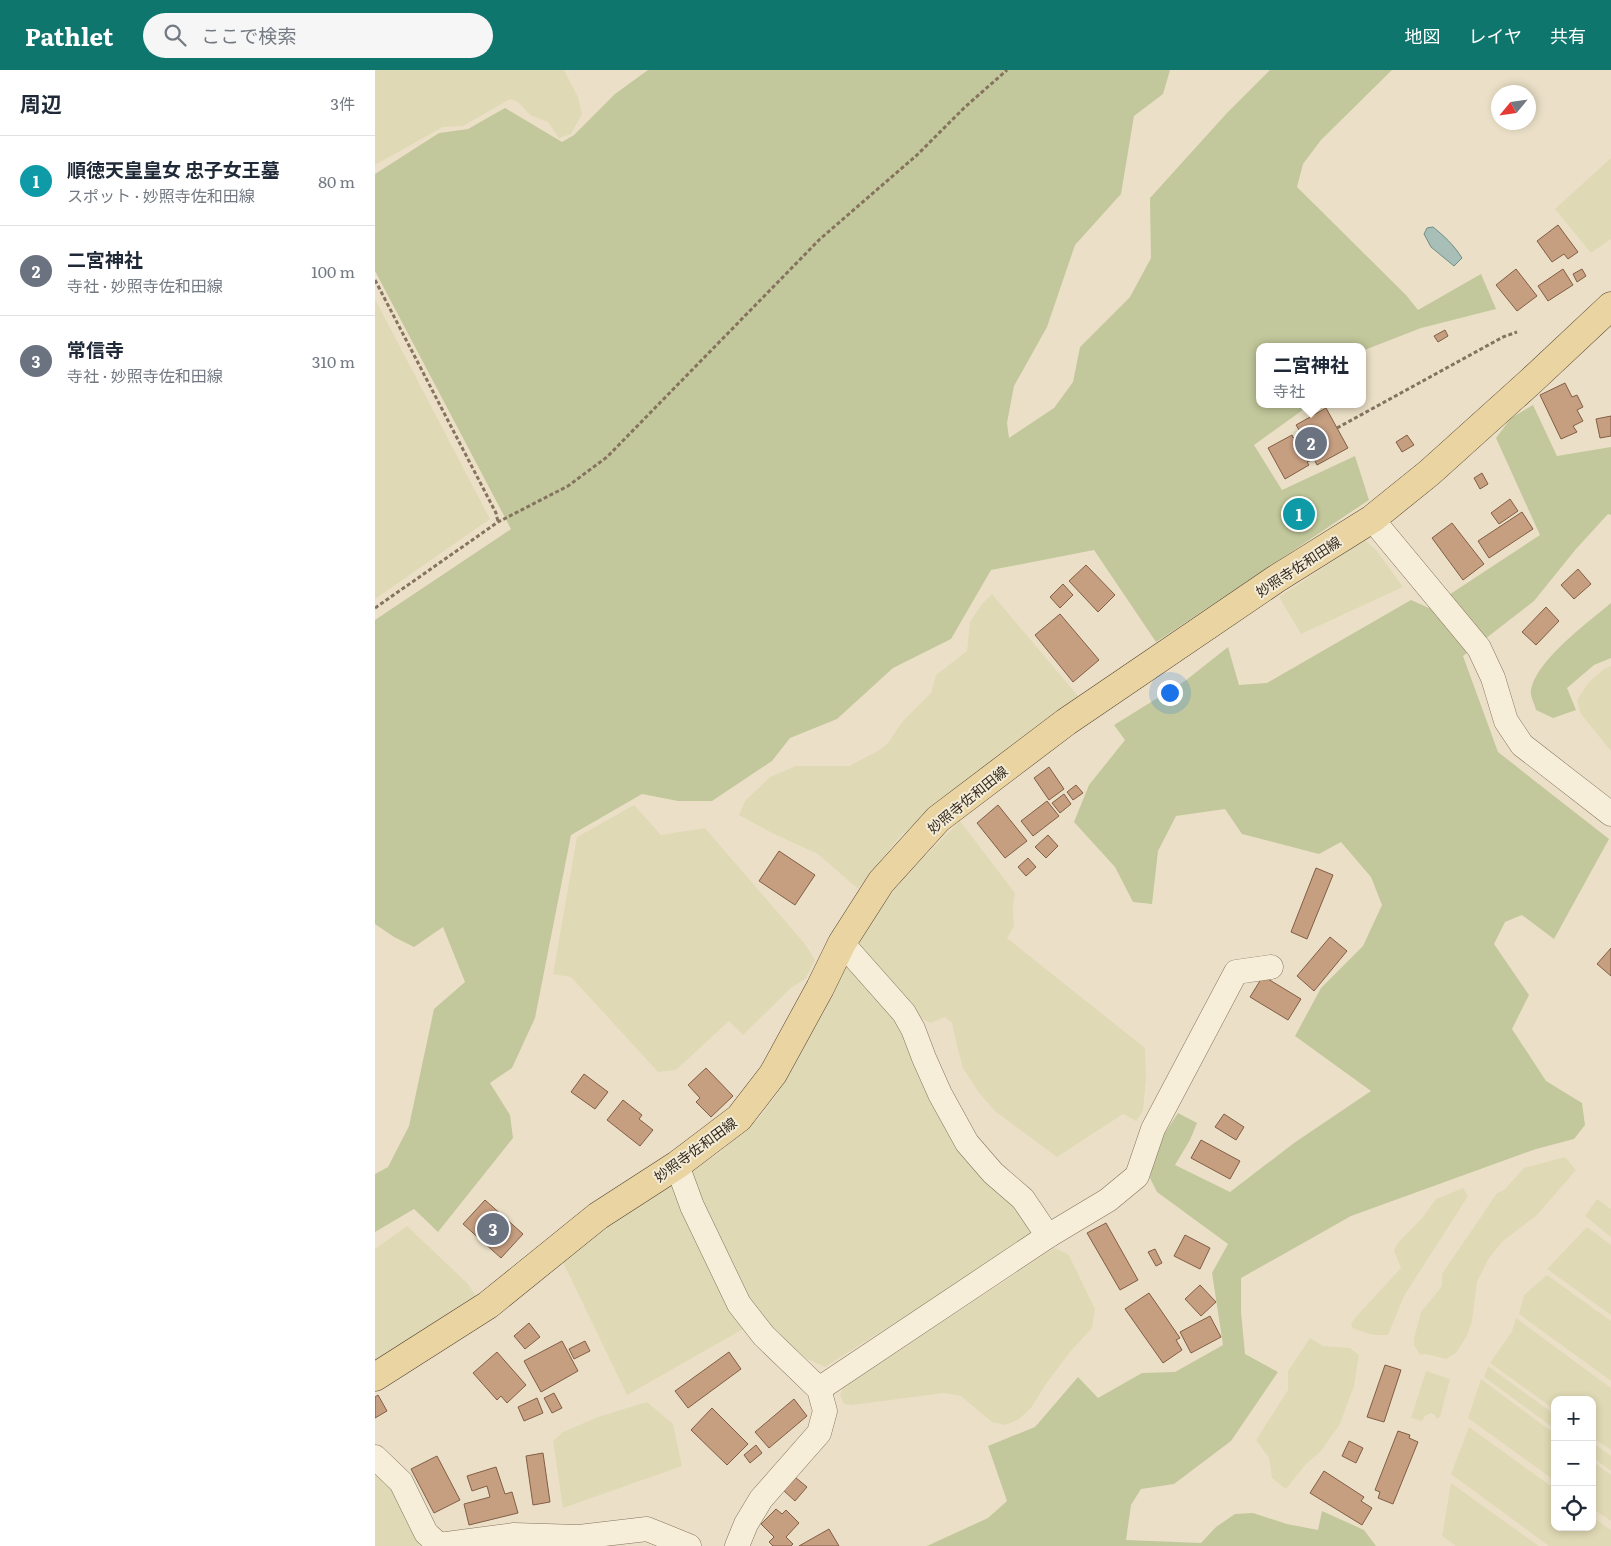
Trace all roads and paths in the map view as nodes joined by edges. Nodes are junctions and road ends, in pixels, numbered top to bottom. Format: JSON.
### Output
{"nodes":[{"id":1,"x":1007,"y":70,"type":"edge"},
{"id":2,"x":375,"y":280,"type":"edge"},
{"id":3,"x":1611,"y":306,"type":"edge"},
{"id":4,"x":1517,"y":332,"type":"dead end"},
{"id":5,"x":1337,"y":428,"type":"dead end"},
{"id":6,"x":1371,"y":519,"type":"junction"},
{"id":7,"x":498,"y":522,"type":"junction"},
{"id":8,"x":375,"y":608,"type":"edge"},
{"id":9,"x":1611,"y":814,"type":"edge"},
{"id":10,"x":842,"y":943,"type":"junction"},
{"id":11,"x":1271,"y":967,"type":"dead end"},
{"id":12,"x":677,"y":1165,"type":"junction"},
{"id":13,"x":1049,"y":1236,"type":"junction"},
{"id":14,"x":375,"y":1377,"type":"edge"},
{"id":15,"x":819,"y":1389,"type":"junction"},
{"id":16,"x":375,"y":1457,"type":"edge"},
{"id":17,"x":689,"y":1546,"type":"edge"},
{"id":18,"x":737,"y":1546,"type":"edge"}],
"edges":[{"from":1,"to":7,"type":"path"},
{"from":2,"to":7,"type":"path"},
{"from":3,"to":6,"type":"main road","name":"妙照寺佐和田線"},
{"from":4,"to":5,"type":"path"},
{"from":6,"to":9,"type":"street"},
{"from":6,"to":10,"type":"main road","name":"妙照寺佐和田線"},
{"from":7,"to":8,"type":"path"},
{"from":10,"to":12,"type":"main road","name":"妙照寺佐和田線"},
{"from":10,"to":13,"type":"street"},
{"from":11,"to":13,"type":"street"},
{"from":12,"to":14,"type":"main road","name":"妙照寺佐和田線"},
{"from":12,"to":15,"type":"street"},
{"from":13,"to":15,"type":"street"},
{"from":15,"to":18,"type":"street"},
{"from":16,"to":17,"type":"street"}]}
